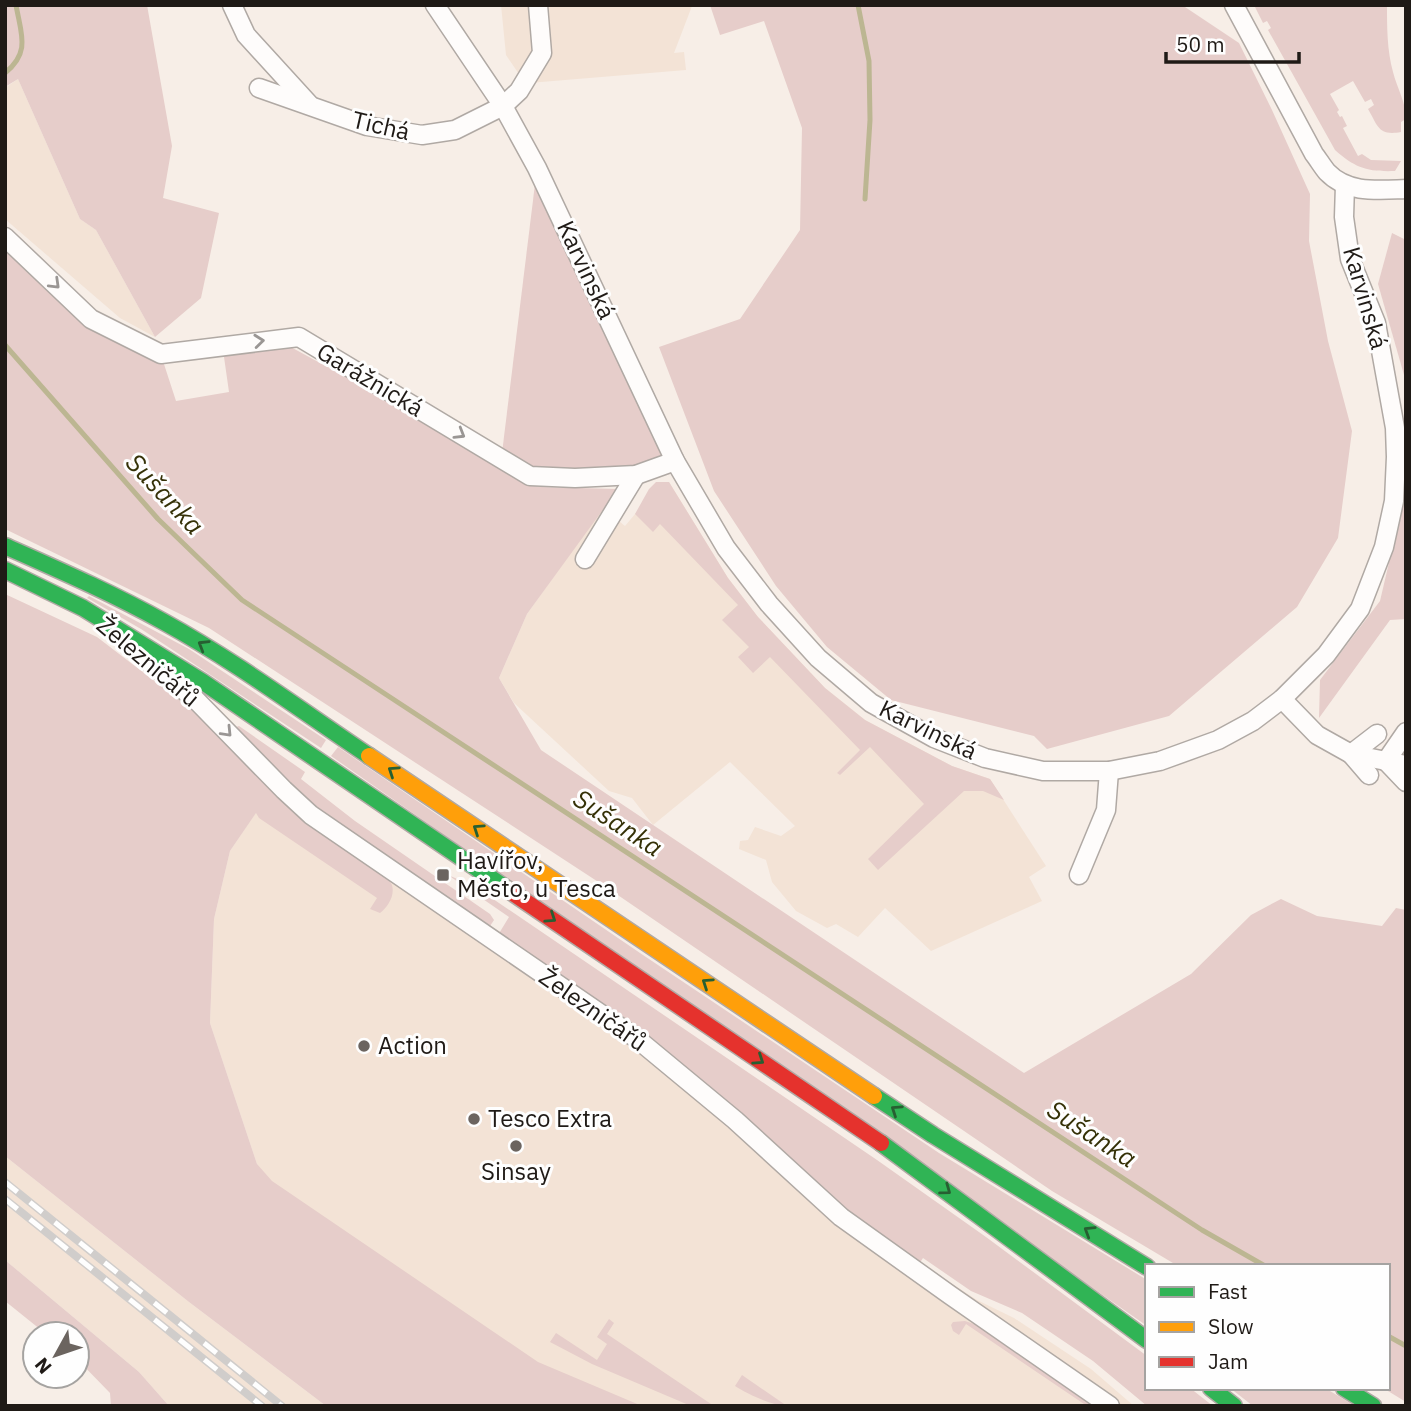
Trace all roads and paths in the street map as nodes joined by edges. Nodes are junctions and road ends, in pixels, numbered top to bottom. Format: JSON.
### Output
{"nodes":[{"id":1,"x":232,"y":5,"type":"edge"},
{"id":2,"x":435,"y":5,"type":"edge"},
{"id":3,"x":538,"y":5,"type":"edge"},
{"id":4,"x":1234,"y":5,"type":"edge"},
{"id":5,"x":259,"y":88,"type":"dead end"},
{"id":6,"x":503,"y":106,"type":"junction"},
{"id":7,"x":311,"y":107,"type":"junction"},
{"id":8,"x":1345,"y":185,"type":"junction"},
{"id":9,"x":1406,"y":189,"type":"edge"},
{"id":10,"x":5,"y":237,"type":"edge"},
{"id":11,"x":676,"y":461,"type":"junction"},
{"id":12,"x":636,"y":475,"type":"junction"},
{"id":13,"x":5,"y":546,"type":"edge"},
{"id":14,"x":585,"y":558,"type":"dead end"},
{"id":15,"x":5,"y":570,"type":"edge"},
{"id":16,"x":83,"y":608,"type":"junction"},
{"id":17,"x":1282,"y":699,"type":"junction"},
{"id":18,"x":1406,"y":732,"type":"edge"},
{"id":19,"x":1377,"y":734,"type":"dead end"},
{"id":20,"x":1351,"y":754,"type":"junction"},
{"id":21,"x":1386,"y":761,"type":"junction"},
{"id":22,"x":1406,"y":765,"type":"edge"},
{"id":23,"x":1109,"y":771,"type":"junction"},
{"id":24,"x":1368,"y":775,"type":"dead end"},
{"id":25,"x":1406,"y":782,"type":"edge"},
{"id":26,"x":1079,"y":875,"type":"dead end"},
{"id":27,"x":1145,"y":1266,"type":"edge"},
{"id":28,"x":1145,"y":1338,"type":"edge"},
{"id":29,"x":1214,"y":1390,"type":"edge"},
{"id":30,"x":1347,"y":1390,"type":"edge"},
{"id":31,"x":1110,"y":1406,"type":"edge"},
{"id":32,"x":1234,"y":1406,"type":"edge"},
{"id":33,"x":1373,"y":1406,"type":"edge"}],
"edges":[{"from":1,"to":7,"type":"street"},
{"from":2,"to":6,"type":"street","name":"Karvinská"},
{"from":3,"to":6,"type":"street"},
{"from":4,"to":8,"type":"street"},
{"from":5,"to":7,"type":"street","name":"Tichá"},
{"from":6,"to":7,"type":"street","name":"Tichá"},
{"from":6,"to":11,"type":"street","name":"Karvinská"},
{"from":8,"to":9,"type":"street"},
{"from":8,"to":17,"type":"street","name":"Karvinská"},
{"from":10,"to":12,"type":"street","name":"Garážnická","one_way":true},
{"from":11,"to":12,"type":"street","name":"Garážnická"},
{"from":11,"to":23,"type":"street","name":"Karvinská"},
{"from":12,"to":14,"type":"street"},
{"from":27,"to":13,"type":"main road","one_way":true},
{"from":15,"to":16,"type":"main road"},
{"from":16,"to":28,"type":"main road","one_way":true},
{"from":16,"to":31,"type":"street","name":"Železničářů","one_way":true},
{"from":17,"to":20,"type":"street"},
{"from":17,"to":23,"type":"street","name":"Karvinská"},
{"from":18,"to":21,"type":"street"},
{"from":19,"to":20,"type":"street"},
{"from":20,"to":21,"type":"street"},
{"from":20,"to":24,"type":"street"},
{"from":21,"to":22,"type":"street"},
{"from":21,"to":25,"type":"street"},
{"from":23,"to":26,"type":"street"},
{"from":29,"to":32,"type":"main road"},
{"from":30,"to":33,"type":"main road"}]}
